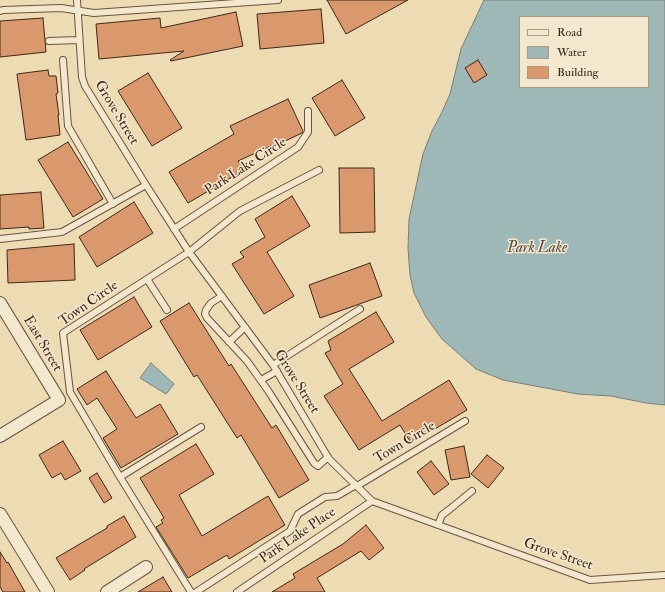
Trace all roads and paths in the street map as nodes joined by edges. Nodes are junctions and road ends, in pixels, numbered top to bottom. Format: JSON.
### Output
{"nodes":[{"id":1,"x":77,"y":0,"type":"edge"},
{"id":2,"x":278,"y":0,"type":"edge"},
{"id":3,"x":0,"y":11,"type":"edge"},
{"id":4,"x":78,"y":11,"type":"junction"},
{"id":5,"x":79,"y":40,"type":"junction"},
{"id":6,"x":49,"y":41,"type":"dead end"},
{"id":7,"x":63,"y":60,"type":"dead end"},
{"id":8,"x":308,"y":111,"type":"dead end"},
{"id":9,"x":319,"y":170,"type":"dead end"},
{"id":10,"x":146,"y":185,"type":"junction"},
{"id":11,"x":113,"y":204,"type":"junction"},
{"id":12,"x":174,"y":229,"type":"junction"},
{"id":13,"x":0,"y":239,"type":"edge"},
{"id":14,"x":189,"y":252,"type":"junction"},
{"id":15,"x":147,"y":279,"type":"junction"},
{"id":16,"x":222,"y":296,"type":"junction"},
{"id":17,"x":0,"y":303,"type":"edge"},
{"id":18,"x":166,"y":310,"type":"dead end"},
{"id":19,"x":360,"y":310,"type":"dead end"},
{"id":20,"x":245,"y":327,"type":"junction"},
{"id":21,"x":229,"y":342,"type":"junction"},
{"id":22,"x":273,"y":365,"type":"junction"},
{"id":23,"x":277,"y":371,"type":"junction"},
{"id":24,"x":260,"y":380,"type":"junction"},
{"id":25,"x":465,"y":421,"type":"dead end"},
{"id":26,"x":202,"y":427,"type":"dead end"},
{"id":27,"x":0,"y":436,"type":"edge"},
{"id":28,"x":328,"y":457,"type":"junction"},
{"id":29,"x":120,"y":477,"type":"junction"},
{"id":30,"x":356,"y":485,"type":"junction"},
{"id":31,"x":472,"y":491,"type":"dead end"},
{"id":32,"x":372,"y":501,"type":"junction"},
{"id":33,"x":0,"y":514,"type":"edge"},
{"id":34,"x":438,"y":525,"type":"junction"},
{"id":35,"x":146,"y":568,"type":"dead end"},
{"id":36,"x":665,"y":575,"type":"edge"},
{"id":37,"x":48,"y":592,"type":"edge"},
{"id":38,"x":107,"y":592,"type":"edge"},
{"id":39,"x":192,"y":592,"type":"edge"},
{"id":40,"x":196,"y":592,"type":"edge"},
{"id":41,"x":237,"y":592,"type":"edge"}],
"edges":[{"from":1,"to":4,"type":"lane","name":"Grove Street"},
{"from":2,"to":4,"type":"lane"},
{"from":3,"to":4,"type":"lane"},
{"from":4,"to":5,"type":"lane","name":"Grove Street"},
{"from":5,"to":6,"type":"lane"},
{"from":5,"to":10,"type":"lane","name":"Grove Street"},
{"from":7,"to":11,"type":"lane"},
{"from":8,"to":12,"type":"lane","name":"Park Lake Circle"},
{"from":9,"to":14,"type":"lane","name":"Town Circle"},
{"from":10,"to":11,"type":"lane"},
{"from":10,"to":12,"type":"lane","name":"Grove Street"},
{"from":11,"to":13,"type":"lane"},
{"from":12,"to":14,"type":"lane","name":"Grove Street"},
{"from":14,"to":15,"type":"lane","name":"Town Circle"},
{"from":14,"to":16,"type":"lane","name":"Grove Street"},
{"from":15,"to":18,"type":"lane"},
{"from":15,"to":29,"type":"lane","name":"Town Circle"},
{"from":16,"to":20,"type":"lane","name":"Grove Street"},
{"from":16,"to":21,"type":"lane"},
{"from":17,"to":27,"type":"street","name":"East Street"},
{"from":19,"to":22,"type":"lane"},
{"from":20,"to":21,"type":"lane"},
{"from":20,"to":22,"type":"lane","name":"Grove Street"},
{"from":21,"to":24,"type":"lane"},
{"from":22,"to":23,"type":"lane","name":"Grove Street"},
{"from":23,"to":24,"type":"lane"},
{"from":23,"to":28,"type":"lane","name":"Grove Street"},
{"from":24,"to":28,"type":"lane"},
{"from":25,"to":30,"type":"lane","name":"Town Circle"},
{"from":26,"to":29,"type":"lane"},
{"from":28,"to":30,"type":"lane","name":"Grove Street"},
{"from":29,"to":39,"type":"lane"},
{"from":30,"to":32,"type":"lane","name":"Grove Street"},
{"from":30,"to":40,"type":"lane","name":"Town Circle"},
{"from":31,"to":34,"type":"lane"},
{"from":32,"to":34,"type":"lane","name":"Grove Street"},
{"from":32,"to":41,"type":"lane","name":"Park Lake Place"},
{"from":33,"to":37,"type":"street"},
{"from":34,"to":36,"type":"lane","name":"Grove Street"},
{"from":35,"to":38,"type":"street"}]}
